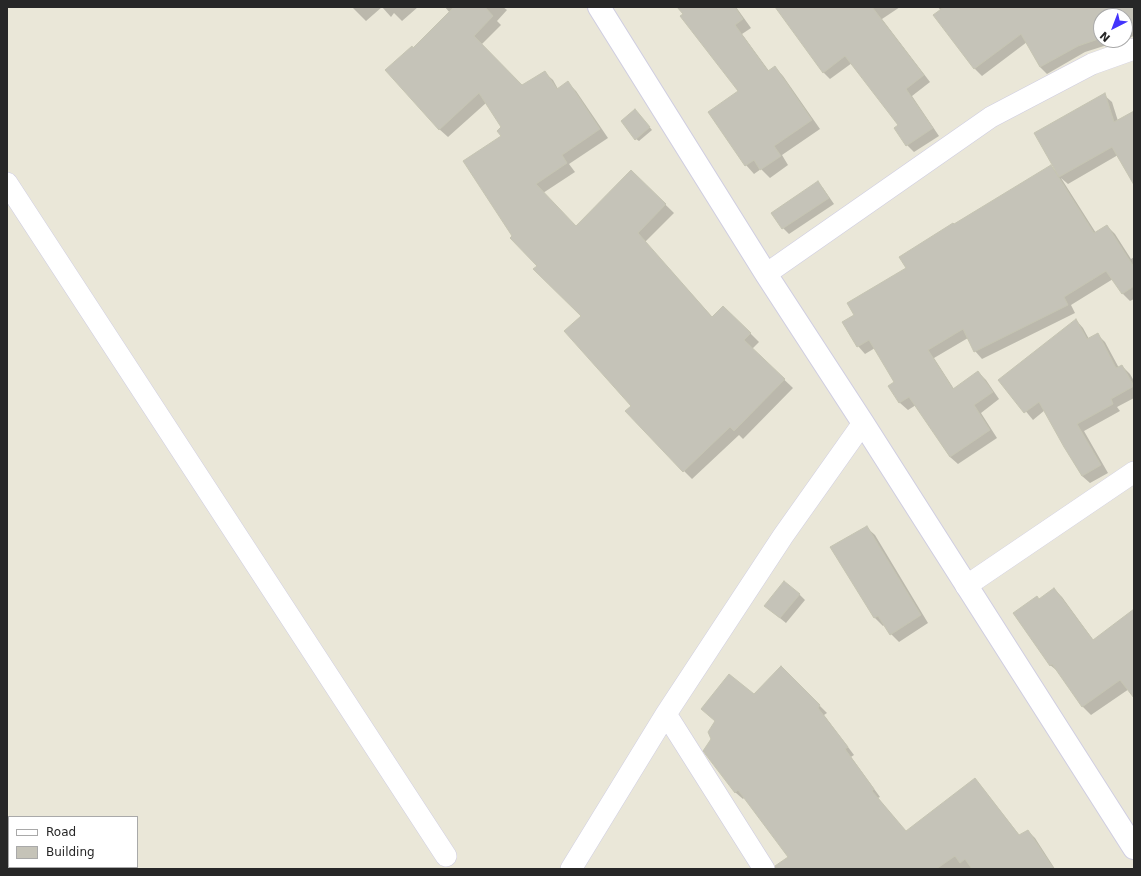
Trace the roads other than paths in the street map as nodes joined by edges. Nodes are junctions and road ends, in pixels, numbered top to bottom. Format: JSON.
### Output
{"nodes":[{"id":1,"x":599,"y":7,"type":"edge"},
{"id":2,"x":1134,"y":49,"type":"edge"},
{"id":3,"x":7,"y":183,"type":"edge"},
{"id":4,"x":766,"y":274,"type":"junction"},
{"id":5,"x":863,"y":423,"type":"junction"},
{"id":6,"x":1134,"y":472,"type":"edge"},
{"id":7,"x":966,"y":586,"type":"junction"},
{"id":8,"x":666,"y":714,"type":"junction"},
{"id":9,"x":1134,"y":848,"type":"edge"},
{"id":10,"x":446,"y":856,"type":"dead end"},
{"id":11,"x":570,"y":869,"type":"edge"},
{"id":12,"x":764,"y":869,"type":"edge"}],
"edges":[{"from":1,"to":4,"type":"street"},
{"from":2,"to":4,"type":"street"},
{"from":3,"to":10,"type":"street"},
{"from":4,"to":5,"type":"street"},
{"from":5,"to":7,"type":"street"},
{"from":5,"to":8,"type":"street"},
{"from":6,"to":7,"type":"street"},
{"from":7,"to":9,"type":"street"},
{"from":8,"to":11,"type":"street"},
{"from":8,"to":12,"type":"street"}]}
